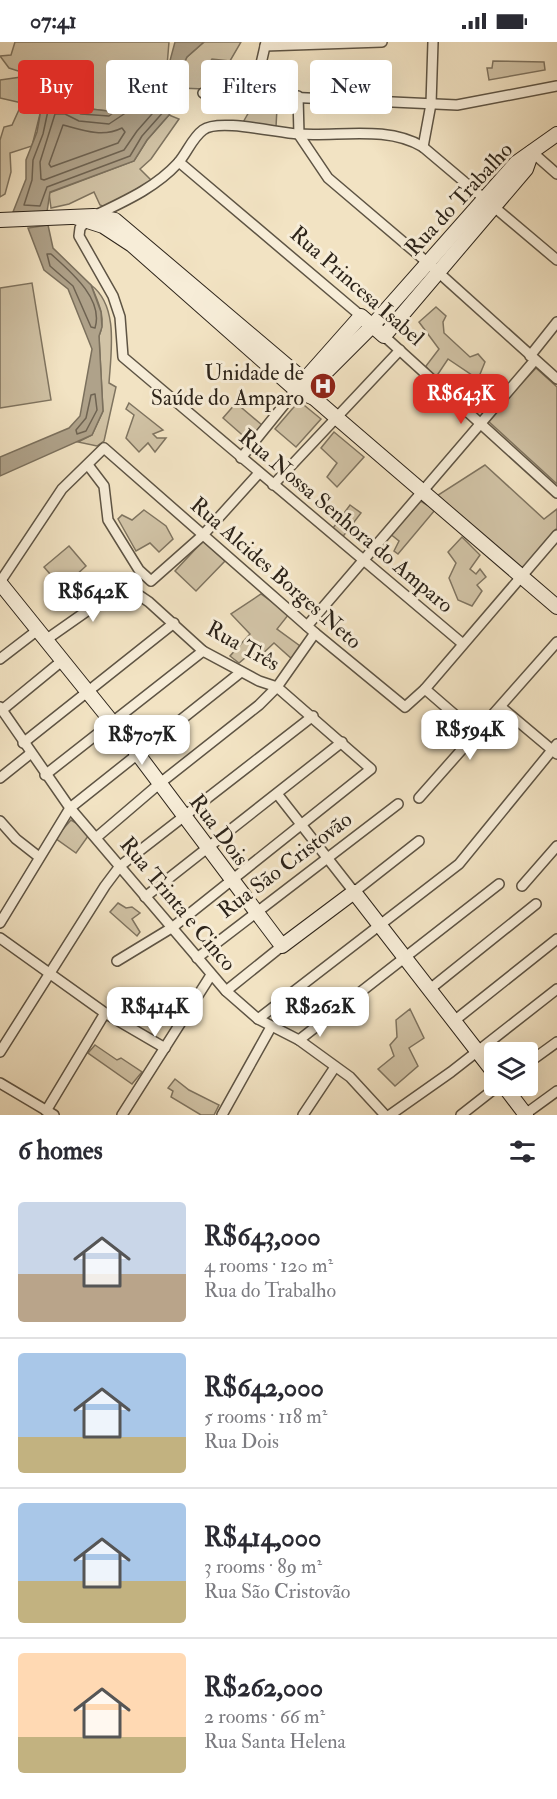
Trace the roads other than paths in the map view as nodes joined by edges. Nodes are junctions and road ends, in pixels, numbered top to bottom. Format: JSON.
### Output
{"nodes":[{"id":1,"x":382,"y":42,"type":"edge"},
{"id":2,"x":433,"y":42,"type":"edge"},
{"id":3,"x":301,"y":43,"type":"edge"},
{"id":4,"x":266,"y":44,"type":"edge"},
{"id":5,"x":262,"y":60,"type":"edge"},
{"id":6,"x":557,"y":86,"type":"edge"},
{"id":7,"x":298,"y":96,"type":"joint"},
{"id":8,"x":431,"y":104,"type":"junction"},
{"id":9,"x":557,"y":134,"type":"edge"},
{"id":10,"x":299,"y":135,"type":"junction"},
{"id":11,"x":423,"y":147,"type":"junction"},
{"id":12,"x":532,"y":152,"type":"junction"},
{"id":13,"x":179,"y":162,"type":"junction"},
{"id":14,"x":557,"y":174,"type":"edge"},
{"id":15,"x":489,"y":203,"type":"junction"},
{"id":16,"x":80,"y":217,"type":"junction"},
{"id":17,"x":0,"y":220,"type":"edge"},
{"id":18,"x":557,"y":261,"type":"edge"},
{"id":19,"x":433,"y":267,"type":"junction"},
{"id":20,"x":360,"y":316,"type":"junction"},
{"id":21,"x":557,"y":322,"type":"edge"},
{"id":22,"x":372,"y":326,"type":"junction"},
{"id":23,"x":384,"y":336,"type":"junction"},
{"id":24,"x":400,"y":350,"type":"junction"},
{"id":25,"x":532,"y":358,"type":"junction"},
{"id":26,"x":557,"y":379,"type":"edge"},
{"id":27,"x":306,"y":390,"type":"junction"},
{"id":28,"x":337,"y":418,"type":"junction"},
{"id":29,"x":479,"y":423,"type":"junction"},
{"id":30,"x":241,"y":458,"type":"junction"},
{"id":31,"x":88,"y":465,"type":"junction"},
{"id":32,"x":259,"y":473,"type":"junction"},
{"id":33,"x":273,"y":484,"type":"junction"},
{"id":34,"x":423,"y":490,"type":"junction"},
{"id":35,"x":557,"y":493,"type":"edge"},
{"id":36,"x":203,"y":535,"type":"junction"},
{"id":37,"x":557,"y":535,"type":"edge"},
{"id":38,"x":363,"y":560,"type":"junction"},
{"id":39,"x":520,"y":576,"type":"junction"},
{"id":40,"x":0,"y":582,"type":"edge"},
{"id":41,"x":557,"y":607,"type":"edge"},
{"id":42,"x":174,"y":623,"type":"junction"},
{"id":43,"x":307,"y":626,"type":"junction"},
{"id":44,"x":315,"y":633,"type":"junction"},
{"id":45,"x":43,"y":634,"type":"junction"},
{"id":46,"x":557,"y":642,"type":"edge"},
{"id":47,"x":463,"y":644,"type":"junction"},
{"id":48,"x":203,"y":651,"type":"junction"},
{"id":49,"x":0,"y":659,"type":"edge"},
{"id":50,"x":63,"y":660,"type":"junction"},
{"id":51,"x":241,"y":672,"type":"junction"},
{"id":52,"x":277,"y":687,"type":"junction"},
{"id":53,"x":424,"y":689,"type":"junction"},
{"id":54,"x":87,"y":691,"type":"junction"},
{"id":55,"x":501,"y":707,"type":"junction"},
{"id":56,"x":1,"y":709,"type":"edge"},
{"id":57,"x":313,"y":716,"type":"junction"},
{"id":58,"x":113,"y":723,"type":"junction"},
{"id":59,"x":477,"y":734,"type":"junction"},
{"id":60,"x":342,"y":742,"type":"junction"},
{"id":61,"x":23,"y":743,"type":"junction"},
{"id":62,"x":555,"y":749,"type":"edge"},
{"id":63,"x":136,"y":753,"type":"junction"},
{"id":64,"x":30,"y":754,"type":"junction"},
{"id":65,"x":45,"y":775,"type":"junction"},
{"id":66,"x":0,"y":778,"type":"edge"},
{"id":67,"x":159,"y":784,"type":"junction"},
{"id":68,"x":278,"y":795,"type":"junction"},
{"id":69,"x":418,"y":798,"type":"dead end"},
{"id":70,"x":398,"y":804,"type":"dead end"},
{"id":71,"x":70,"y":808,"type":"junction"},
{"id":72,"x":183,"y":817,"type":"junction"},
{"id":73,"x":0,"y":821,"type":"edge"},
{"id":74,"x":302,"y":825,"type":"junction"},
{"id":75,"x":97,"y":837,"type":"junction"},
{"id":76,"x":419,"y":841,"type":"dead end"},
{"id":77,"x":557,"y":846,"type":"edge"},
{"id":78,"x":207,"y":848,"type":"junction"},
{"id":79,"x":39,"y":857,"type":"junction"},
{"id":80,"x":327,"y":857,"type":"junction"},
{"id":81,"x":120,"y":866,"type":"junction"},
{"id":82,"x":230,"y":880,"type":"junction"},
{"id":83,"x":499,"y":884,"type":"dead end"},
{"id":84,"x":522,"y":886,"type":"dead end"},
{"id":85,"x":354,"y":892,"type":"junction"},
{"id":86,"x":145,"y":897,"type":"junction"},
{"id":87,"x":536,"y":904,"type":"dead end"},
{"id":88,"x":256,"y":912,"type":"junction"},
{"id":89,"x":0,"y":923,"type":"edge"},
{"id":90,"x":173,"y":927,"type":"junction"},
{"id":91,"x":382,"y":927,"type":"junction"},
{"id":92,"x":0,"y":938,"type":"edge"},
{"id":93,"x":557,"y":939,"type":"edge"},
{"id":94,"x":282,"y":946,"type":"junction"},
{"id":95,"x":197,"y":957,"type":"junction"},
{"id":96,"x":406,"y":958,"type":"junction"},
{"id":97,"x":117,"y":961,"type":"dead end"},
{"id":98,"x":50,"y":974,"type":"junction"},
{"id":99,"x":211,"y":975,"type":"junction"},
{"id":100,"x":430,"y":989,"type":"junction"},
{"id":101,"x":557,"y":989,"type":"edge"},
{"id":102,"x":226,"y":991,"type":"junction"},
{"id":103,"x":105,"y":1013,"type":"junction"},
{"id":104,"x":258,"y":1019,"type":"junction"},
{"id":105,"x":454,"y":1021,"type":"junction"},
{"id":106,"x":271,"y":1027,"type":"junction"},
{"id":107,"x":299,"y":1040,"type":"junction"},
{"id":108,"x":557,"y":1042,"type":"edge"},
{"id":109,"x":165,"y":1048,"type":"junction"},
{"id":110,"x":0,"y":1052,"type":"edge"},
{"id":111,"x":477,"y":1052,"type":"junction"},
{"id":112,"x":538,"y":1056,"type":"edge"},
{"id":113,"x":484,"y":1061,"type":"edge"},
{"id":114,"x":334,"y":1067,"type":"junction"},
{"id":115,"x":0,"y":1083,"type":"edge"},
{"id":116,"x":557,"y":1091,"type":"edge"},
{"id":117,"x":485,"y":1096,"type":"edge"},
{"id":118,"x":511,"y":1096,"type":"edge"},
{"id":119,"x":50,"y":1113,"type":"edge"},
{"id":120,"x":122,"y":1115,"type":"edge"},
{"id":121,"x":222,"y":1115,"type":"edge"},
{"id":122,"x":303,"y":1115,"type":"edge"},
{"id":123,"x":386,"y":1115,"type":"edge"},
{"id":124,"x":390,"y":1115,"type":"edge"},
{"id":125,"x":461,"y":1115,"type":"edge"},
{"id":126,"x":525,"y":1115,"type":"edge"}],
"edges":[{"from":1,"to":3,"type":"street"},
{"from":2,"to":8,"type":"street"},
{"from":3,"to":4,"type":"street"},
{"from":4,"to":5,"type":"street"},
{"from":6,"to":8,"type":"street"},
{"from":7,"to":8,"type":"street"},
{"from":7,"to":10,"type":"street"},
{"from":8,"to":11,"type":"street"},
{"from":9,"to":12,"type":"main road","name":"Rua do Trabalho"},
{"from":10,"to":11,"type":"street"},
{"from":10,"to":13,"type":"street"},
{"from":10,"to":19,"type":"street"},
{"from":11,"to":15,"type":"street"},
{"from":12,"to":14,"type":"street"},
{"from":12,"to":15,"type":"main road","name":"Rua do Trabalho"},
{"from":13,"to":16,"type":"street"},
{"from":13,"to":20,"type":"street","name":"Rua Princesa Isabel"},
{"from":15,"to":18,"type":"street"},
{"from":15,"to":19,"type":"main road","name":"Rua do Trabalho"},
{"from":16,"to":17,"type":"main road"},
{"from":16,"to":27,"type":"main road"},
{"from":16,"to":30,"type":"street","name":"Rua Nossa Senhora do Amparo"},
{"from":19,"to":22,"type":"main road","name":"Rua do Trabalho"},
{"from":19,"to":23,"type":"main road","name":"Rua do Trabalho"},
{"from":19,"to":25,"type":"street"},
{"from":20,"to":22,"type":"main road","name":"Rua Princesa Isabel"},
{"from":20,"to":27,"type":"main road"},
{"from":21,"to":25,"type":"street"},
{"from":22,"to":23,"type":"main road","name":"Rua Princesa Isabel"},
{"from":22,"to":27,"type":"main road","name":"Rua do Trabalho"},
{"from":23,"to":24,"type":"street","name":"Rua Princesa Isabel"},
{"from":24,"to":28,"type":"street"},
{"from":24,"to":29,"type":"street","name":"Rua Princesa Isabel"},
{"from":25,"to":26,"type":"street"},
{"from":25,"to":29,"type":"street"},
{"from":27,"to":28,"type":"main road"},
{"from":27,"to":30,"type":"street"},
{"from":28,"to":33,"type":"street"},
{"from":28,"to":34,"type":"main road"},
{"from":29,"to":34,"type":"street"},
{"from":29,"to":35,"type":"street","name":"Rua Princesa Isabel"},
{"from":30,"to":32,"type":"street","name":"Rua Nossa Senhora do Amparo"},
{"from":31,"to":36,"type":"street","name":"Rua Alcides Borges Neto"},
{"from":31,"to":36,"type":"street"},
{"from":31,"to":40,"type":"street"},
{"from":32,"to":33,"type":"street","name":"Rua Nossa Senhora do Amparo"},
{"from":32,"to":36,"type":"street"},
{"from":33,"to":38,"type":"street","name":"Rua Nossa Senhora do Amparo"},
{"from":34,"to":38,"type":"street"},
{"from":34,"to":39,"type":"main road"},
{"from":36,"to":43,"type":"street","name":"Rua Alcides Borges Neto"},
{"from":37,"to":39,"type":"street"},
{"from":38,"to":43,"type":"street"},
{"from":38,"to":47,"type":"street","name":"Rua Nossa Senhora do Amparo"},
{"from":39,"to":41,"type":"main road"},
{"from":39,"to":47,"type":"street"},
{"from":40,"to":45,"type":"main road","name":"Rua Dois"},
{"from":42,"to":45,"type":"street","name":"Rua Três"},
{"from":42,"to":48,"type":"street","name":"Rua Três"},
{"from":42,"to":54,"type":"street"},
{"from":43,"to":44,"type":"street","name":"Rua Alcides Borges Neto"},
{"from":44,"to":52,"type":"street"},
{"from":44,"to":53,"type":"street","name":"Rua Alcides Borges Neto"},
{"from":45,"to":49,"type":"street"},
{"from":45,"to":50,"type":"main road","name":"Rua Dois"},
{"from":46,"to":55,"type":"street"},
{"from":47,"to":53,"type":"street"},
{"from":48,"to":51,"type":"street","name":"Rua Três"},
{"from":48,"to":58,"type":"street"},
{"from":50,"to":54,"type":"main road","name":"Rua Dois"},
{"from":50,"to":56,"type":"street"},
{"from":51,"to":52,"type":"street","name":"Rua Três"},
{"from":51,"to":63,"type":"street"},
{"from":52,"to":57,"type":"street","name":"Rua Três"},
{"from":52,"to":67,"type":"street"},
{"from":53,"to":59,"type":"street"},
{"from":54,"to":58,"type":"main road","name":"Rua Dois"},
{"from":54,"to":61,"type":"street"},
{"from":55,"to":59,"type":"street"},
{"from":55,"to":62,"type":"street"},
{"from":56,"to":61,"type":"street","name":"Rua Trinta e Cinco"},
{"from":57,"to":60,"type":"street","name":"Rua Três"},
{"from":57,"to":72,"type":"street"},
{"from":58,"to":63,"type":"main road","name":"Rua Dois"},
{"from":58,"to":65,"type":"street"},
{"from":59,"to":69,"type":"street"},
{"from":60,"to":68,"type":"street"},
{"from":60,"to":74,"type":"street","name":"Rua Três"},
{"from":61,"to":64,"type":"street","name":"Rua Trinta e Cinco"},
{"from":62,"to":91,"type":"street"},
{"from":63,"to":67,"type":"main road","name":"Rua Dois"},
{"from":63,"to":71,"type":"street"},
{"from":64,"to":65,"type":"street","name":"Rua Trinta e Cinco"},
{"from":64,"to":66,"type":"street"},
{"from":65,"to":71,"type":"street","name":"Rua Trinta e Cinco"},
{"from":67,"to":72,"type":"main road","name":"Rua Dois"},
{"from":67,"to":75,"type":"street"},
{"from":68,"to":74,"type":"street"},
{"from":68,"to":78,"type":"street"},
{"from":70,"to":80,"type":"street","name":"Rua São Cristovão"},
{"from":71,"to":75,"type":"street","name":"Rua Trinta e Cinco"},
{"from":71,"to":79,"type":"street"},
{"from":72,"to":78,"type":"main road","name":"Rua Dois"},
{"from":72,"to":81,"type":"street"},
{"from":73,"to":79,"type":"street"},
{"from":74,"to":80,"type":"street"},
{"from":74,"to":82,"type":"street"},
{"from":75,"to":81,"type":"street","name":"Rua Trinta e Cinco"},
{"from":76,"to":85,"type":"street"},
{"from":77,"to":84,"type":"street"},
{"from":78,"to":82,"type":"main road","name":"Rua Dois"},
{"from":78,"to":86,"type":"street"},
{"from":79,"to":89,"type":"street"},
{"from":80,"to":85,"type":"street"},
{"from":80,"to":88,"type":"street","name":"Rua São Cristovão"},
{"from":81,"to":86,"type":"street","name":"Rua Trinta e Cinco"},
{"from":81,"to":98,"type":"street"},
{"from":82,"to":88,"type":"main road","name":"Rua Dois"},
{"from":82,"to":90,"type":"street"},
{"from":83,"to":96,"type":"street"},
{"from":85,"to":91,"type":"main road"},
{"from":85,"to":94,"type":"main road"},
{"from":86,"to":90,"type":"street","name":"Rua Trinta e Cinco"},
{"from":87,"to":100,"type":"street"},
{"from":88,"to":94,"type":"main road","name":"Rua Dois"},
{"from":88,"to":95,"type":"street","name":"Rua São Cristovão"},
{"from":90,"to":95,"type":"street","name":"Rua Trinta e Cinco"},
{"from":90,"to":97,"type":"street"},
{"from":91,"to":96,"type":"main road"},
{"from":91,"to":104,"type":"street"},
{"from":92,"to":98,"type":"street"},
{"from":93,"to":105,"type":"street"},
{"from":94,"to":102,"type":"street"},
{"from":95,"to":99,"type":"street","name":"Rua Trinta e Cinco"},
{"from":96,"to":100,"type":"main road"},
{"from":96,"to":107,"type":"street"},
{"from":98,"to":103,"type":"street"},
{"from":98,"to":110,"type":"street"},
{"from":99,"to":102,"type":"street","name":"Rua Trinta e Cinco"},
{"from":99,"to":109,"type":"street"},
{"from":100,"to":105,"type":"main road"},
{"from":101,"to":111,"type":"street"},
{"from":102,"to":104,"type":"street","name":"Rua Trinta e Cinco"},
{"from":103,"to":109,"type":"street"},
{"from":103,"to":119,"type":"street"},
{"from":104,"to":106,"type":"street","name":"Rua Trinta e Cinco"},
{"from":105,"to":111,"type":"main road"},
{"from":106,"to":107,"type":"street","name":"Rua Trinta e Cinco"},
{"from":106,"to":121,"type":"street"},
{"from":107,"to":114,"type":"street","name":"Rua Trinta e Cinco"},
{"from":108,"to":112,"type":"street"},
{"from":109,"to":120,"type":"street"},
{"from":111,"to":113,"type":"main road"},
{"from":111,"to":124,"type":"street"},
{"from":114,"to":122,"type":"street"},
{"from":114,"to":123,"type":"street","name":"Rua Trinta e Cinco"},
{"from":115,"to":119,"type":"street"},
{"from":116,"to":126,"type":"street"},
{"from":117,"to":125,"type":"street"},
{"from":118,"to":126,"type":"main road"}]}
